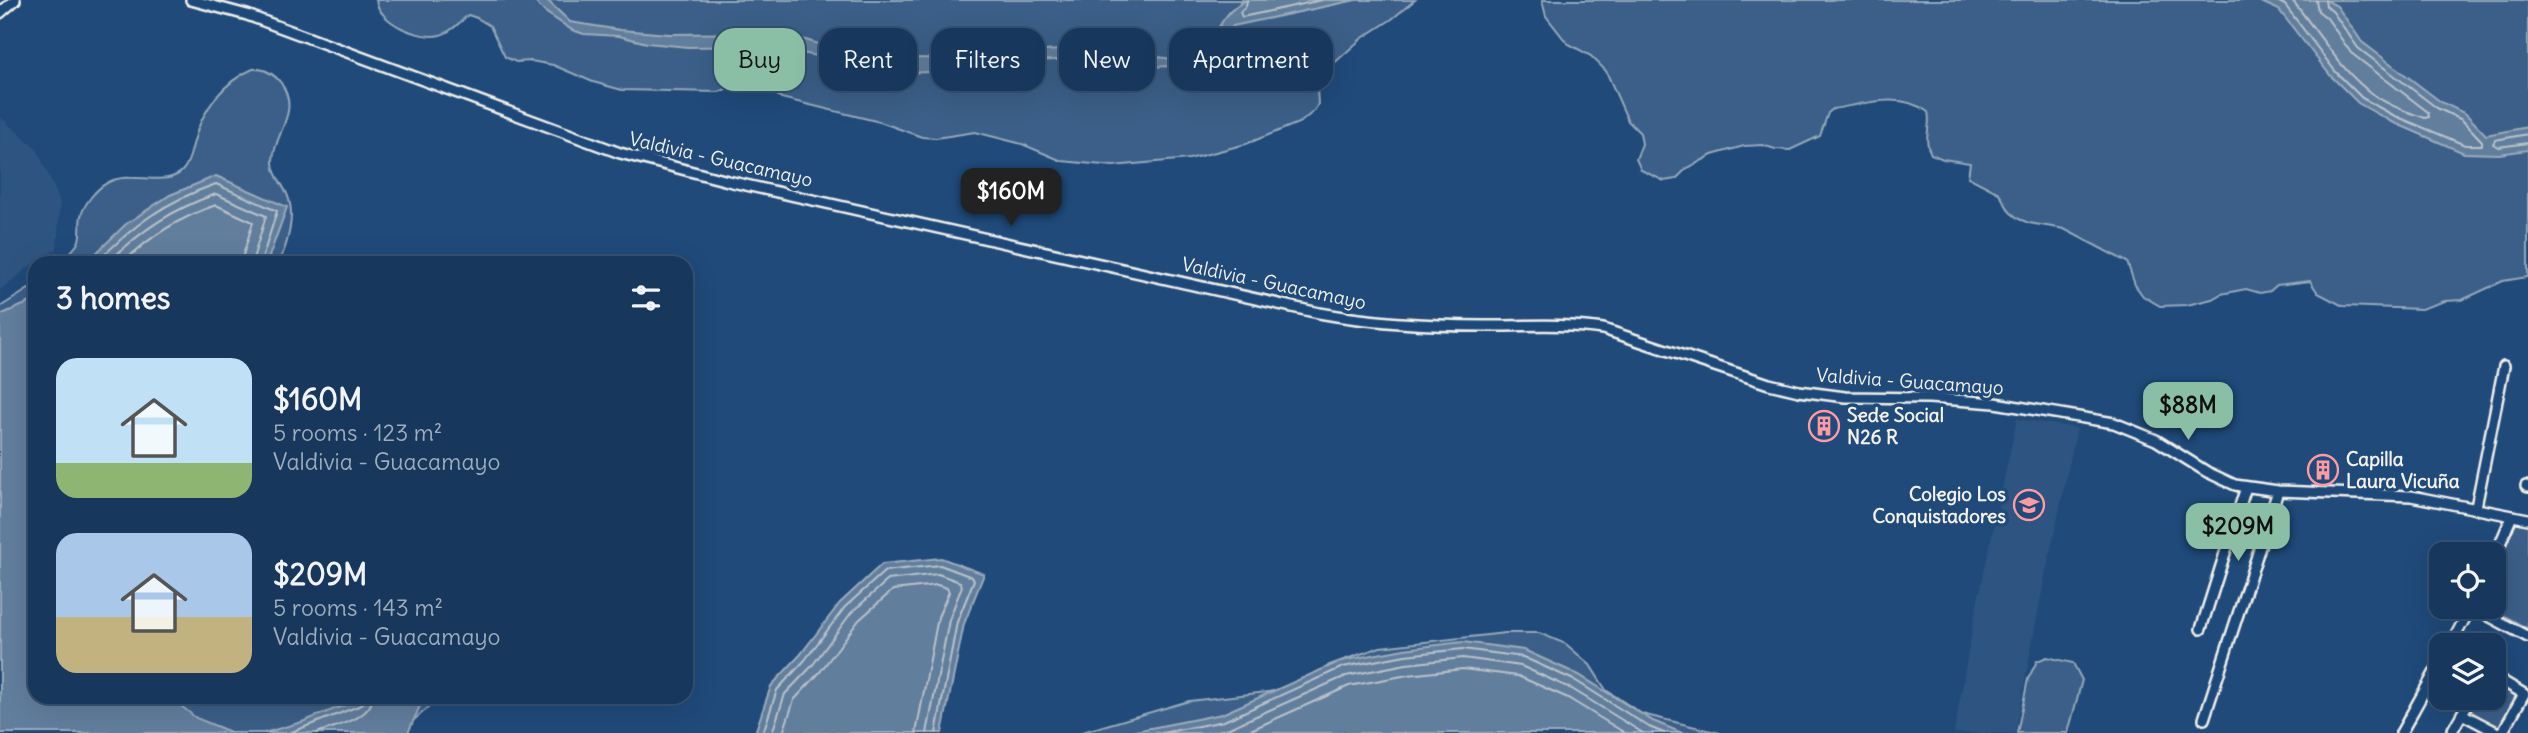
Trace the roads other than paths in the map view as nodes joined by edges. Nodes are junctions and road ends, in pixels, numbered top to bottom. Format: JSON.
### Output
{"nodes":[{"id":1,"x":15,"y":0,"type":"edge"},
{"id":2,"x":191,"y":0,"type":"edge"},
{"id":3,"x":0,"y":13,"type":"edge"},
{"id":4,"x":2504,"y":366,"type":"dead end"},
{"id":5,"x":2246,"y":487,"type":"junction"},
{"id":6,"x":2278,"y":491,"type":"junction"},
{"id":7,"x":2476,"y":507,"type":"junction"},
{"id":8,"x":2512,"y":516,"type":"junction"},
{"id":9,"x":2528,"y":519,"type":"edge"},
{"id":10,"x":2501,"y":542,"type":"edge"},
{"id":11,"x":2494,"y":619,"type":"edge"},
{"id":12,"x":2201,"y":629,"type":"dead end"},
{"id":13,"x":2528,"y":637,"type":"edge"},
{"id":14,"x":2429,"y":683,"type":"edge"},
{"id":15,"x":2506,"y":683,"type":"edge"},
{"id":16,"x":2464,"y":710,"type":"edge"},
{"id":17,"x":2462,"y":714,"type":"junction"},
{"id":18,"x":2204,"y":719,"type":"dead end"},
{"id":19,"x":2401,"y":733,"type":"edge"},
{"id":20,"x":2451,"y":733,"type":"edge"},
{"id":21,"x":2500,"y":733,"type":"edge"}],
"edges":[{"from":1,"to":3,"type":"street"},
{"from":2,"to":5,"type":"street","name":"Valdivia - Guacamayo"},
{"from":4,"to":7,"type":"street"},
{"from":5,"to":6,"type":"street","name":"Valdivia - Guacamayo"},
{"from":5,"to":12,"type":"street"},
{"from":6,"to":7,"type":"street","name":"Valdivia - Guacamayo"},
{"from":6,"to":18,"type":"street"},
{"from":7,"to":8,"type":"street","name":"Valdivia - Guacamayo"},
{"from":8,"to":9,"type":"street","name":"Valdivia - Guacamayo"},
{"from":8,"to":10,"type":"street"},
{"from":11,"to":13,"type":"street"},
{"from":14,"to":19,"type":"street"},
{"from":15,"to":21,"type":"street"},
{"from":16,"to":17,"type":"street"},
{"from":17,"to":20,"type":"street"},
{"from":17,"to":21,"type":"street"}]}
